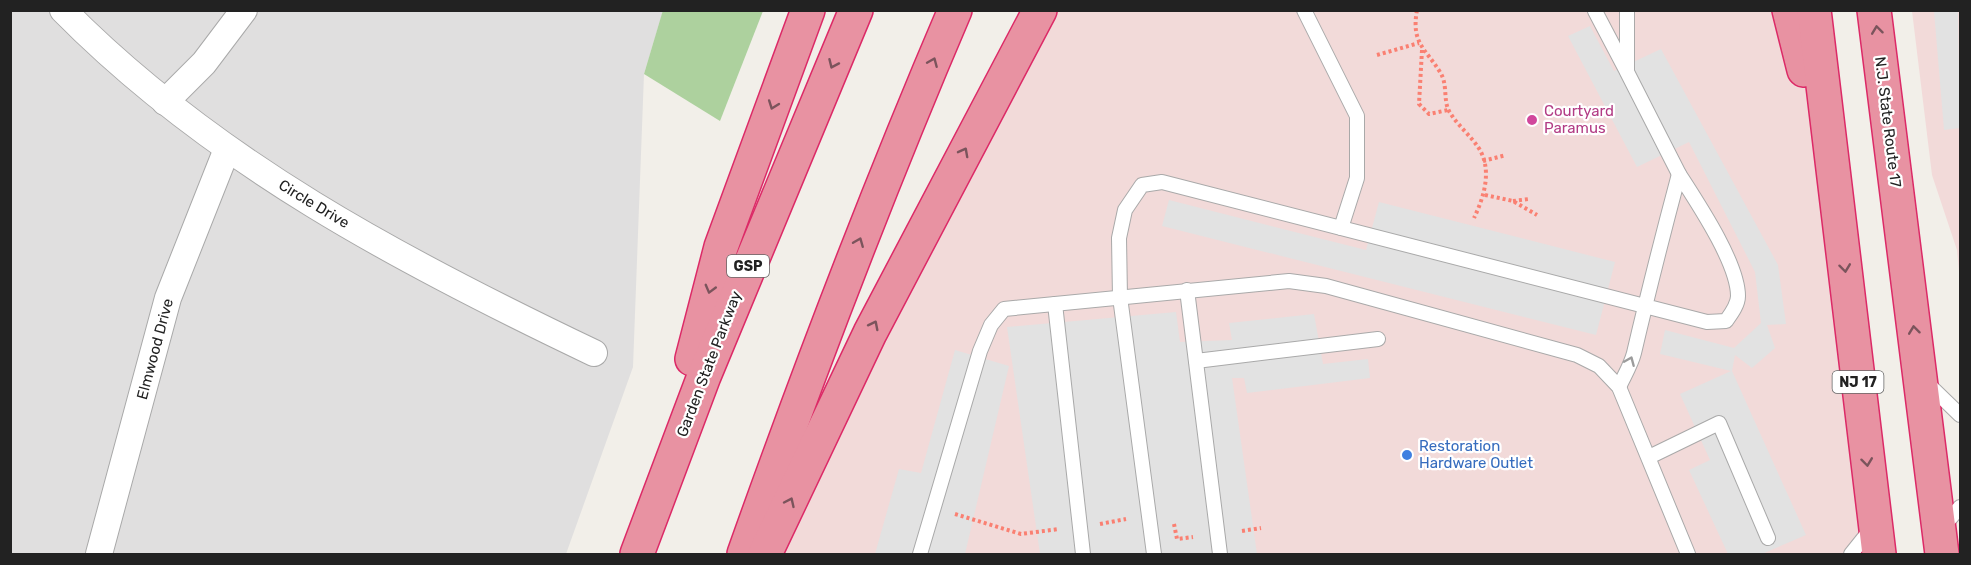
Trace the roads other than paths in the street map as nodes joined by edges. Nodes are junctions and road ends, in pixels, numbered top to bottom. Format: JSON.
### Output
{"nodes":[{"id":1,"x":63,"y":10,"type":"edge"},
{"id":2,"x":244,"y":10,"type":"edge"},
{"id":3,"x":808,"y":10,"type":"edge"},
{"id":4,"x":856,"y":10,"type":"edge"},
{"id":5,"x":955,"y":10,"type":"edge"},
{"id":6,"x":1040,"y":10,"type":"edge"},
{"id":7,"x":1304,"y":10,"type":"edge"},
{"id":8,"x":1627,"y":10,"type":"edge"},
{"id":9,"x":1789,"y":10,"type":"edge"},
{"id":10,"x":1814,"y":10,"type":"edge"},
{"id":11,"x":1874,"y":10,"type":"edge"},
{"id":12,"x":1595,"y":11,"type":"edge"},
{"id":13,"x":1627,"y":72,"type":"junction"},
{"id":14,"x":165,"y":102,"type":"junction"},
{"id":15,"x":227,"y":149,"type":"junction"},
{"id":16,"x":1679,"y":174,"type":"junction"},
{"id":17,"x":1839,"y":210,"type":"junction"},
{"id":18,"x":1341,"y":228,"type":"junction"},
{"id":19,"x":1187,"y":290,"type":"junction"},
{"id":20,"x":1120,"y":297,"type":"junction"},
{"id":21,"x":1054,"y":304,"type":"junction"},
{"id":22,"x":1644,"y":306,"type":"junction"},
{"id":23,"x":1378,"y":339,"type":"dead end"},
{"id":24,"x":594,"y":353,"type":"dead end"},
{"id":25,"x":1196,"y":361,"type":"junction"},
{"id":26,"x":1919,"y":375,"type":"junction"},
{"id":27,"x":1619,"y":387,"type":"junction"},
{"id":28,"x":1960,"y":415,"type":"edge"},
{"id":29,"x":1649,"y":457,"type":"junction"},
{"id":30,"x":1960,"y":507,"type":"edge"},
{"id":31,"x":1875,"y":522,"type":"junction"},
{"id":32,"x":648,"y":524,"type":"junction"},
{"id":33,"x":1768,"y":538,"type":"dead end"},
{"id":34,"x":1940,"y":543,"type":"edge"},
{"id":35,"x":99,"y":555,"type":"edge"},
{"id":36,"x":637,"y":555,"type":"edge"},
{"id":37,"x":744,"y":555,"type":"edge"},
{"id":38,"x":765,"y":555,"type":"edge"},
{"id":39,"x":920,"y":555,"type":"edge"},
{"id":40,"x":1083,"y":555,"type":"edge"},
{"id":41,"x":1154,"y":555,"type":"edge"},
{"id":42,"x":1220,"y":555,"type":"edge"},
{"id":43,"x":1688,"y":555,"type":"edge"},
{"id":44,"x":1851,"y":555,"type":"edge"},
{"id":45,"x":1879,"y":555,"type":"edge"}],
"edges":[{"from":1,"to":14,"type":"street","name":"Circle Drive"},
{"from":2,"to":14,"type":"street"},
{"from":3,"to":32,"type":"highway","one_way":true},
{"from":4,"to":32,"type":"highway","name":"Garden State Parkway","number":"GSP","one_way":true},
{"from":37,"to":5,"type":"highway","one_way":true},
{"from":38,"to":6,"type":"highway","one_way":true},
{"from":7,"to":18,"type":"lane"},
{"from":8,"to":13,"type":"lane"},
{"from":9,"to":17,"type":"highway"},
{"from":10,"to":17,"type":"highway","number":"NJ 17"},
{"from":26,"to":11,"type":"highway","name":"N.J. State Route 17","one_way":true},
{"from":12,"to":13,"type":"lane"},
{"from":13,"to":16,"type":"lane"},
{"from":14,"to":15,"type":"street","name":"Circle Drive"},
{"from":15,"to":24,"type":"street","name":"Circle Drive"},
{"from":15,"to":35,"type":"street","name":"Elmwood Drive"},
{"from":16,"to":22,"type":"lane"},
{"from":16,"to":22,"type":"lane"},
{"from":17,"to":31,"type":"highway","number":"NJ 17","one_way":true},
{"from":18,"to":20,"type":"lane"},
{"from":18,"to":22,"type":"lane"},
{"from":19,"to":20,"type":"lane"},
{"from":19,"to":25,"type":"lane"},
{"from":19,"to":27,"type":"lane"},
{"from":20,"to":21,"type":"lane"},
{"from":20,"to":41,"type":"lane"},
{"from":21,"to":39,"type":"lane"},
{"from":21,"to":40,"type":"lane"},
{"from":27,"to":22,"type":"lane","one_way":true},
{"from":23,"to":25,"type":"lane"},
{"from":25,"to":42,"type":"lane"},
{"from":26,"to":28,"type":"lane"},
{"from":26,"to":34,"type":"highway","name":"N.J. State Route 17"},
{"from":27,"to":29,"type":"lane"},
{"from":29,"to":33,"type":"lane"},
{"from":29,"to":43,"type":"lane"},
{"from":30,"to":34,"type":"lane"},
{"from":31,"to":44,"type":"lane"},
{"from":31,"to":45,"type":"highway","number":"NJ 17"},
{"from":32,"to":36,"type":"highway","name":"Garden State Parkway","number":"GSP"}]}
